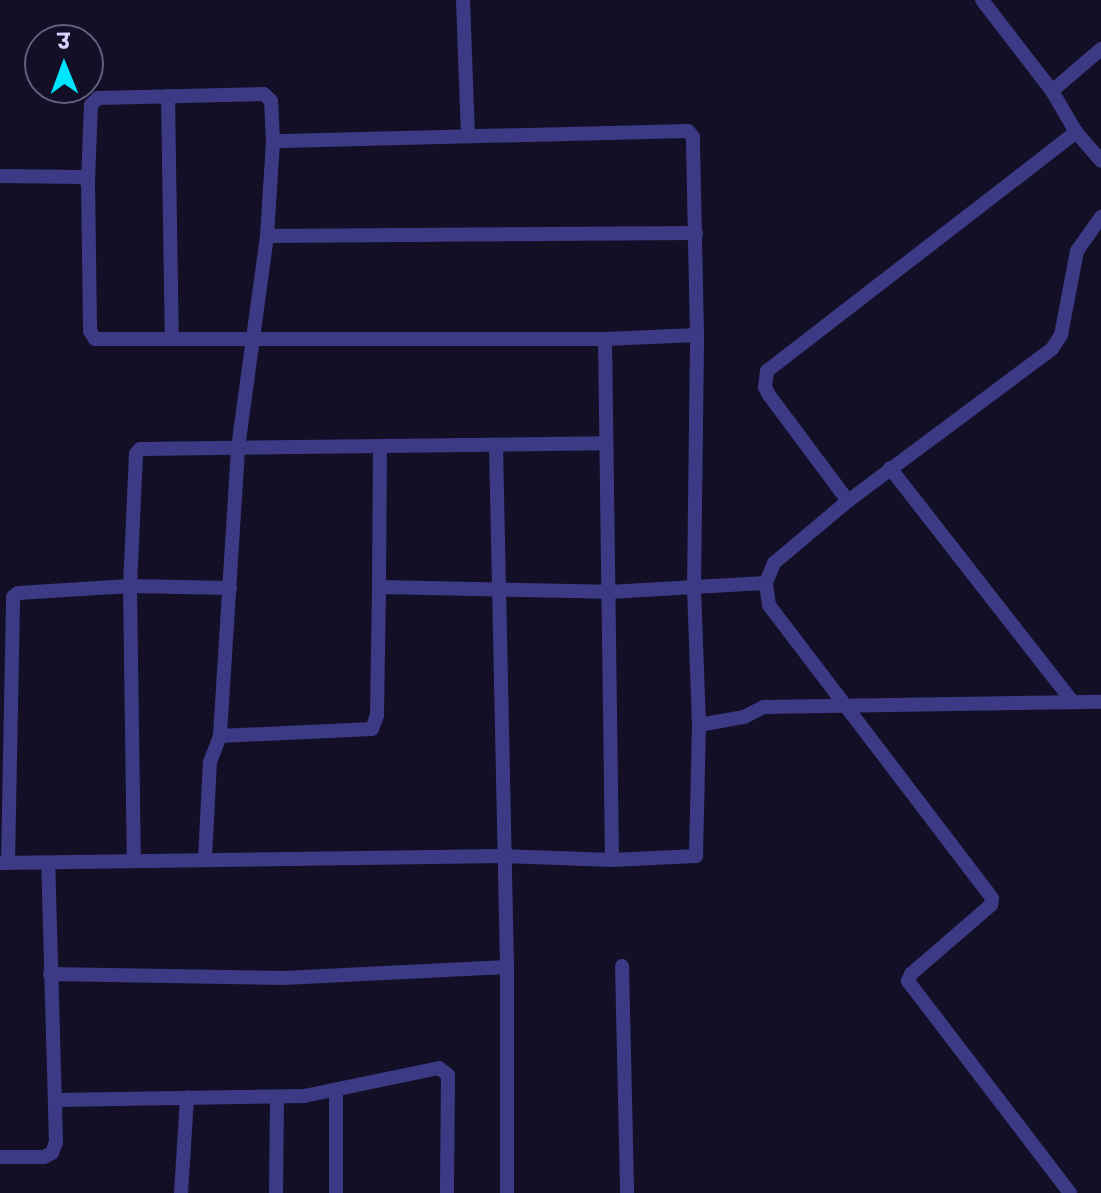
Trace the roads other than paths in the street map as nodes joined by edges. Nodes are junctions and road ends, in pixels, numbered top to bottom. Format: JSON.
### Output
{"nodes":[{"id":1,"x":463,"y":0,"type":"edge"},
{"id":2,"x":982,"y":0,"type":"edge"},
{"id":3,"x":1101,"y":49,"type":"edge"},
{"id":4,"x":1052,"y":91,"type":"junction"},
{"id":5,"x":168,"y":96,"type":"junction"},
{"id":6,"x":1076,"y":132,"type":"junction"},
{"id":7,"x":468,"y":136,"type":"junction"},
{"id":8,"x":273,"y":141,"type":"junction"},
{"id":9,"x":1101,"y":161,"type":"edge"},
{"id":10,"x":0,"y":176,"type":"edge"},
{"id":11,"x":88,"y":182,"type":"junction"},
{"id":12,"x":1101,"y":217,"type":"edge"},
{"id":13,"x":696,"y":233,"type":"junction"},
{"id":14,"x":267,"y":236,"type":"junction"},
{"id":15,"x":697,"y":335,"type":"junction"},
{"id":16,"x":172,"y":339,"type":"junction"},
{"id":17,"x":605,"y":339,"type":"junction"},
{"id":18,"x":255,"y":340,"type":"junction"},
{"id":19,"x":606,"y":443,"type":"junction"},
{"id":20,"x":496,"y":445,"type":"junction"},
{"id":21,"x":380,"y":446,"type":"junction"},
{"id":22,"x":238,"y":449,"type":"junction"},
{"id":23,"x":890,"y":468,"type":"junction"},
{"id":24,"x":848,"y":501,"type":"junction"},
{"id":25,"x":766,"y":583,"type":"junction"},
{"id":26,"x":130,"y":586,"type":"junction"},
{"id":27,"x":379,"y":587,"type":"junction"},
{"id":28,"x":230,"y":588,"type":"junction"},
{"id":29,"x":694,"y":588,"type":"junction"},
{"id":30,"x":498,"y":591,"type":"junction"},
{"id":31,"x":609,"y":592,"type":"junction"},
{"id":32,"x":1072,"y":701,"type":"junction"},
{"id":33,"x":1101,"y":702,"type":"edge"},
{"id":34,"x":846,"y":705,"type":"junction"},
{"id":35,"x":699,"y":725,"type":"junction"},
{"id":36,"x":220,"y":736,"type":"junction"},
{"id":37,"x":503,"y":856,"type":"junction"},
{"id":38,"x":205,"y":859,"type":"junction"},
{"id":39,"x":134,"y":860,"type":"junction"},
{"id":40,"x":612,"y":860,"type":"junction"},
{"id":41,"x":4,"y":863,"type":"edge"},
{"id":42,"x":48,"y":863,"type":"junction"},
{"id":43,"x":622,"y":966,"type":"dead end"},
{"id":44,"x":507,"y":967,"type":"junction"},
{"id":45,"x":50,"y":974,"type":"junction"},
{"id":46,"x":336,"y":1090,"type":"junction"},
{"id":47,"x":187,"y":1097,"type":"junction"},
{"id":48,"x":277,"y":1099,"type":"junction"},
{"id":49,"x":55,"y":1100,"type":"junction"},
{"id":50,"x":0,"y":1157,"type":"edge"},
{"id":51,"x":181,"y":1193,"type":"edge"},
{"id":52,"x":276,"y":1193,"type":"edge"},
{"id":53,"x":336,"y":1193,"type":"edge"},
{"id":54,"x":447,"y":1193,"type":"edge"},
{"id":55,"x":507,"y":1193,"type":"edge"},
{"id":56,"x":627,"y":1193,"type":"edge"},
{"id":57,"x":1070,"y":1193,"type":"edge"}],
"edges":[{"from":1,"to":7,"type":"street"},
{"from":2,"to":4,"type":"street"},
{"from":3,"to":4,"type":"street"},
{"from":4,"to":6,"type":"street"},
{"from":5,"to":8,"type":"street"},
{"from":5,"to":11,"type":"street"},
{"from":5,"to":16,"type":"street"},
{"from":6,"to":9,"type":"street"},
{"from":6,"to":24,"type":"street"},
{"from":7,"to":8,"type":"street"},
{"from":7,"to":13,"type":"street"},
{"from":8,"to":14,"type":"street"},
{"from":10,"to":11,"type":"street"},
{"from":11,"to":16,"type":"street"},
{"from":12,"to":23,"type":"street"},
{"from":13,"to":14,"type":"street"},
{"from":13,"to":15,"type":"street"},
{"from":14,"to":18,"type":"street"},
{"from":15,"to":17,"type":"street"},
{"from":15,"to":29,"type":"street"},
{"from":16,"to":18,"type":"street"},
{"from":17,"to":18,"type":"street"},
{"from":17,"to":19,"type":"street"},
{"from":18,"to":22,"type":"street"},
{"from":19,"to":20,"type":"street"},
{"from":19,"to":31,"type":"street"},
{"from":20,"to":21,"type":"street"},
{"from":20,"to":30,"type":"street"},
{"from":21,"to":22,"type":"street"},
{"from":21,"to":27,"type":"street"},
{"from":22,"to":26,"type":"street"},
{"from":22,"to":28,"type":"street"},
{"from":23,"to":24,"type":"street"},
{"from":23,"to":32,"type":"street"},
{"from":24,"to":25,"type":"street"},
{"from":25,"to":29,"type":"street"},
{"from":25,"to":34,"type":"street"},
{"from":26,"to":28,"type":"street"},
{"from":26,"to":39,"type":"street"},
{"from":26,"to":41,"type":"street"},
{"from":27,"to":30,"type":"street"},
{"from":27,"to":36,"type":"street"},
{"from":28,"to":36,"type":"street"},
{"from":29,"to":31,"type":"street"},
{"from":29,"to":35,"type":"street"},
{"from":30,"to":31,"type":"street"},
{"from":30,"to":37,"type":"street"},
{"from":31,"to":40,"type":"street"},
{"from":32,"to":33,"type":"street"},
{"from":32,"to":34,"type":"street"},
{"from":34,"to":35,"type":"street"},
{"from":34,"to":57,"type":"street"},
{"from":35,"to":40,"type":"street"},
{"from":36,"to":38,"type":"street"},
{"from":37,"to":38,"type":"street"},
{"from":37,"to":40,"type":"street"},
{"from":37,"to":44,"type":"street"},
{"from":38,"to":39,"type":"street"},
{"from":39,"to":42,"type":"street"},
{"from":41,"to":42,"type":"street"},
{"from":42,"to":45,"type":"street"},
{"from":43,"to":56,"type":"street"},
{"from":44,"to":45,"type":"street"},
{"from":44,"to":55,"type":"street"},
{"from":45,"to":49,"type":"street"},
{"from":46,"to":48,"type":"street"},
{"from":46,"to":53,"type":"street"},
{"from":46,"to":54,"type":"street"},
{"from":47,"to":48,"type":"street"},
{"from":47,"to":49,"type":"street"},
{"from":47,"to":51,"type":"street"},
{"from":48,"to":52,"type":"street"},
{"from":49,"to":50,"type":"street"}]}
